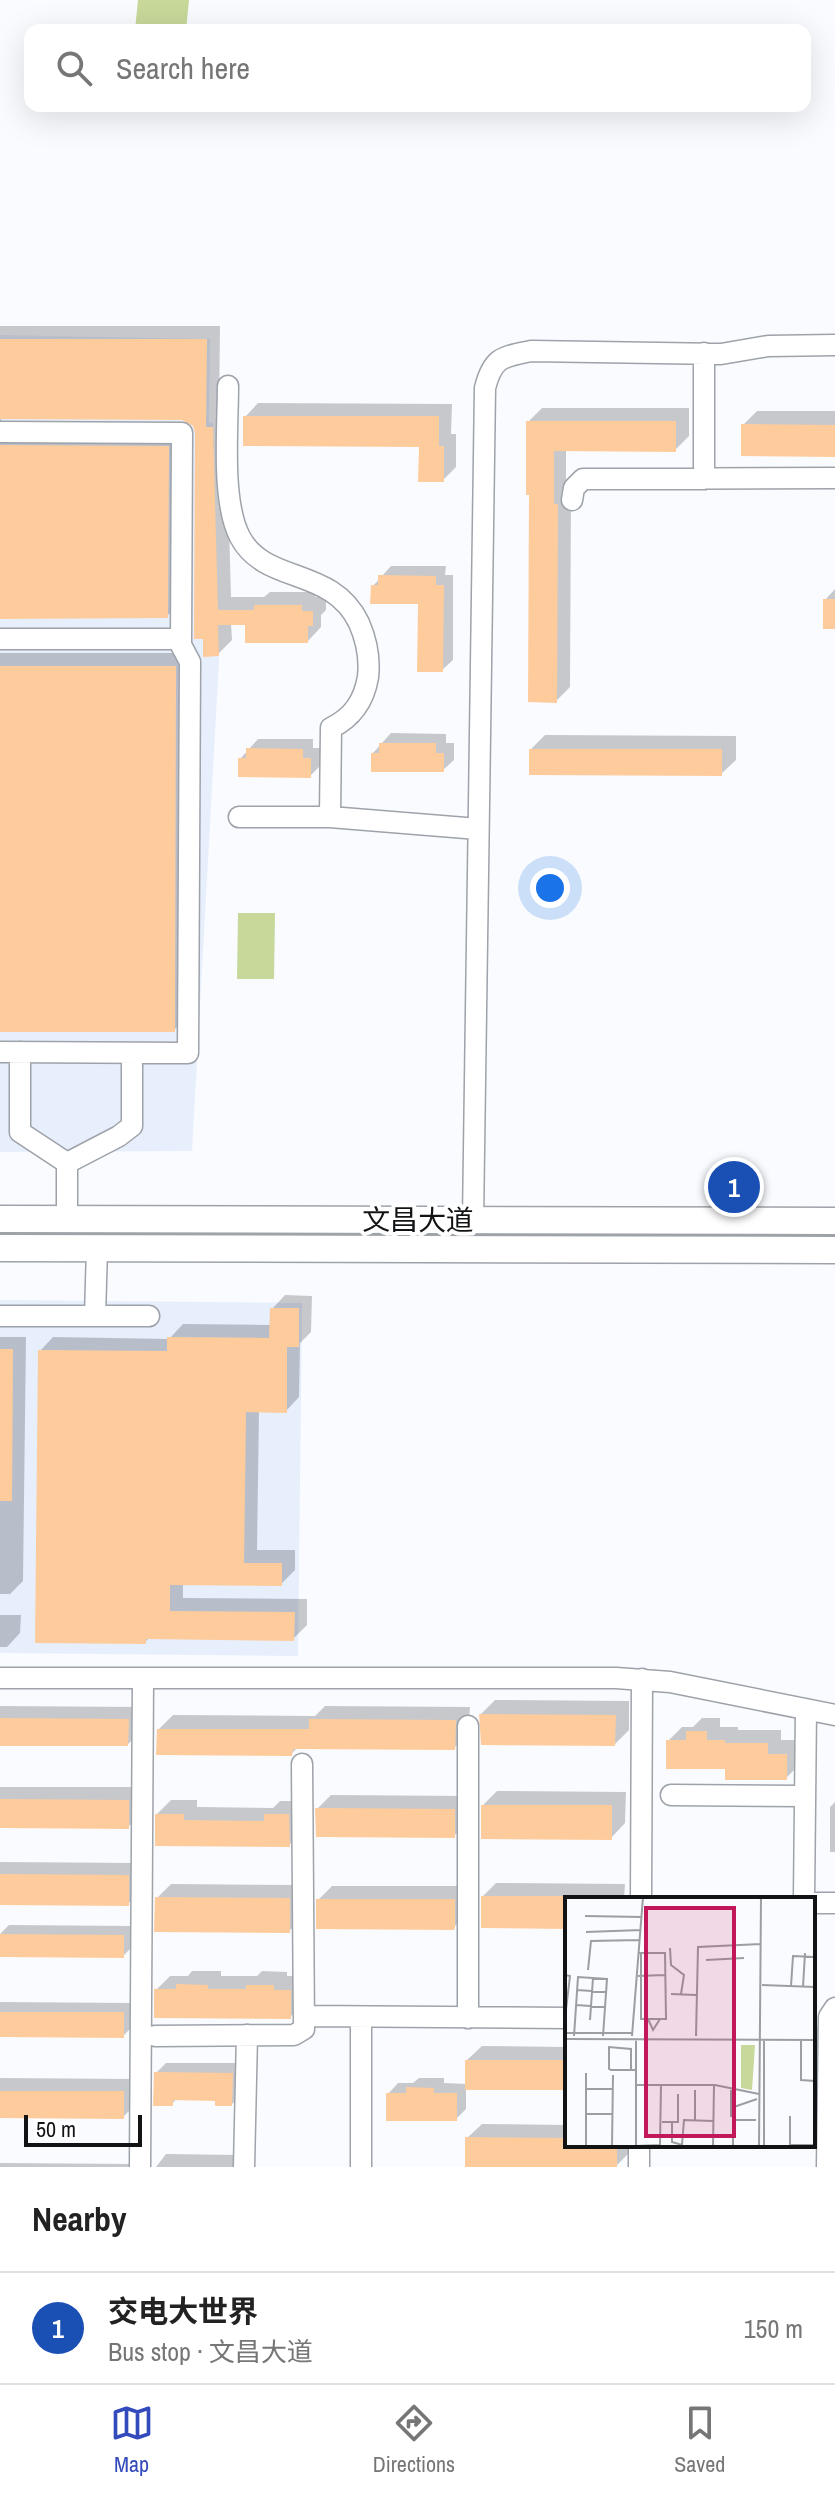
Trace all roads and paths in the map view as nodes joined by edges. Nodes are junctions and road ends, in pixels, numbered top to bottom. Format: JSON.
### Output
{"nodes":[{"id":1,"x":835,"y":345,"type":"edge"},
{"id":2,"x":704,"y":353,"type":"junction"},
{"id":3,"x":228,"y":386,"type":"dead end"},
{"id":4,"x":0,"y":432,"type":"edge"},
{"id":5,"x":835,"y":478,"type":"edge"},
{"id":6,"x":704,"y":479,"type":"junction"},
{"id":7,"x":572,"y":500,"type":"dead end"},
{"id":8,"x":0,"y":639,"type":"edge"},
{"id":9,"x":181,"y":639,"type":"junction"},
{"id":10,"x":239,"y":817,"type":"dead end"},
{"id":11,"x":330,"y":817,"type":"junction"},
{"id":12,"x":478,"y":829,"type":"junction"},
{"id":13,"x":10,"y":1052,"type":"edge"},
{"id":14,"x":132,"y":1053,"type":"junction"},
{"id":15,"x":67,"y":1163,"type":"junction"},
{"id":16,"x":0,"y":1219,"type":"edge"},
{"id":17,"x":67,"y":1220,"type":"junction"},
{"id":18,"x":473,"y":1220,"type":"junction"},
{"id":19,"x":835,"y":1221,"type":"edge"},
{"id":20,"x":0,"y":1248,"type":"edge"},
{"id":21,"x":97,"y":1248,"type":"junction"},
{"id":22,"x":835,"y":1250,"type":"edge"},
{"id":23,"x":0,"y":1316,"type":"edge"},
{"id":24,"x":95,"y":1316,"type":"junction"},
{"id":25,"x":149,"y":1316,"type":"dead end"},
{"id":26,"x":0,"y":1678,"type":"edge"},
{"id":27,"x":143,"y":1678,"type":"junction"},
{"id":28,"x":642,"y":1679,"type":"junction"},
{"id":29,"x":806,"y":1709,"type":"junction"},
{"id":30,"x":835,"y":1715,"type":"edge"},
{"id":31,"x":468,"y":1726,"type":"dead end"},
{"id":32,"x":302,"y":1764,"type":"dead end"},
{"id":33,"x":671,"y":1795,"type":"dead end"},
{"id":34,"x":805,"y":1796,"type":"junction"},
{"id":35,"x":641,"y":1897,"type":"edge"},
{"id":36,"x":804,"y":1897,"type":"edge"},
{"id":37,"x":835,"y":2008,"type":"edge"},
{"id":38,"x":304,"y":2016,"type":"junction"},
{"id":39,"x":361,"y":2017,"type":"junction"},
{"id":40,"x":468,"y":2018,"type":"junction"},
{"id":41,"x":565,"y":2018,"type":"edge"},
{"id":42,"x":247,"y":2035,"type":"junction"},
{"id":43,"x":155,"y":2036,"type":"dead end"},
{"id":44,"x":140,"y":2167,"type":"edge"},
{"id":45,"x":244,"y":2167,"type":"edge"},
{"id":46,"x":361,"y":2167,"type":"edge"},
{"id":47,"x":827,"y":2167,"type":"edge"}],
"edges":[{"from":1,"to":2,"type":"street"},
{"from":2,"to":6,"type":"street"},
{"from":2,"to":12,"type":"street"},
{"from":3,"to":11,"type":"street"},
{"from":4,"to":9,"type":"street"},
{"from":5,"to":6,"type":"street"},
{"from":6,"to":7,"type":"street"},
{"from":8,"to":9,"type":"street"},
{"from":9,"to":14,"type":"street"},
{"from":10,"to":11,"type":"street"},
{"from":11,"to":12,"type":"street"},
{"from":12,"to":18,"type":"street"},
{"from":13,"to":14,"type":"street"},
{"from":13,"to":15,"type":"street"},
{"from":14,"to":15,"type":"street"},
{"from":15,"to":17,"type":"street"},
{"from":16,"to":17,"type":"main road","name":"文昌大道"},
{"from":17,"to":18,"type":"main road","name":"文昌大道"},
{"from":18,"to":19,"type":"main road","name":"文昌大道"},
{"from":20,"to":21,"type":"main road","name":"文昌大道"},
{"from":21,"to":22,"type":"main road","name":"文昌大道"},
{"from":21,"to":24,"type":"street"},
{"from":23,"to":24,"type":"street"},
{"from":24,"to":25,"type":"street"},
{"from":26,"to":27,"type":"street"},
{"from":27,"to":28,"type":"street"},
{"from":27,"to":44,"type":"street"},
{"from":28,"to":29,"type":"street"},
{"from":28,"to":35,"type":"street"},
{"from":29,"to":30,"type":"street"},
{"from":29,"to":34,"type":"street"},
{"from":31,"to":40,"type":"street"},
{"from":32,"to":38,"type":"street"},
{"from":33,"to":34,"type":"street"},
{"from":34,"to":36,"type":"street"},
{"from":37,"to":47,"type":"street"},
{"from":38,"to":39,"type":"street"},
{"from":38,"to":42,"type":"street"},
{"from":39,"to":40,"type":"street"},
{"from":39,"to":46,"type":"street"},
{"from":40,"to":41,"type":"street"},
{"from":42,"to":43,"type":"street"},
{"from":42,"to":45,"type":"street"}]}
